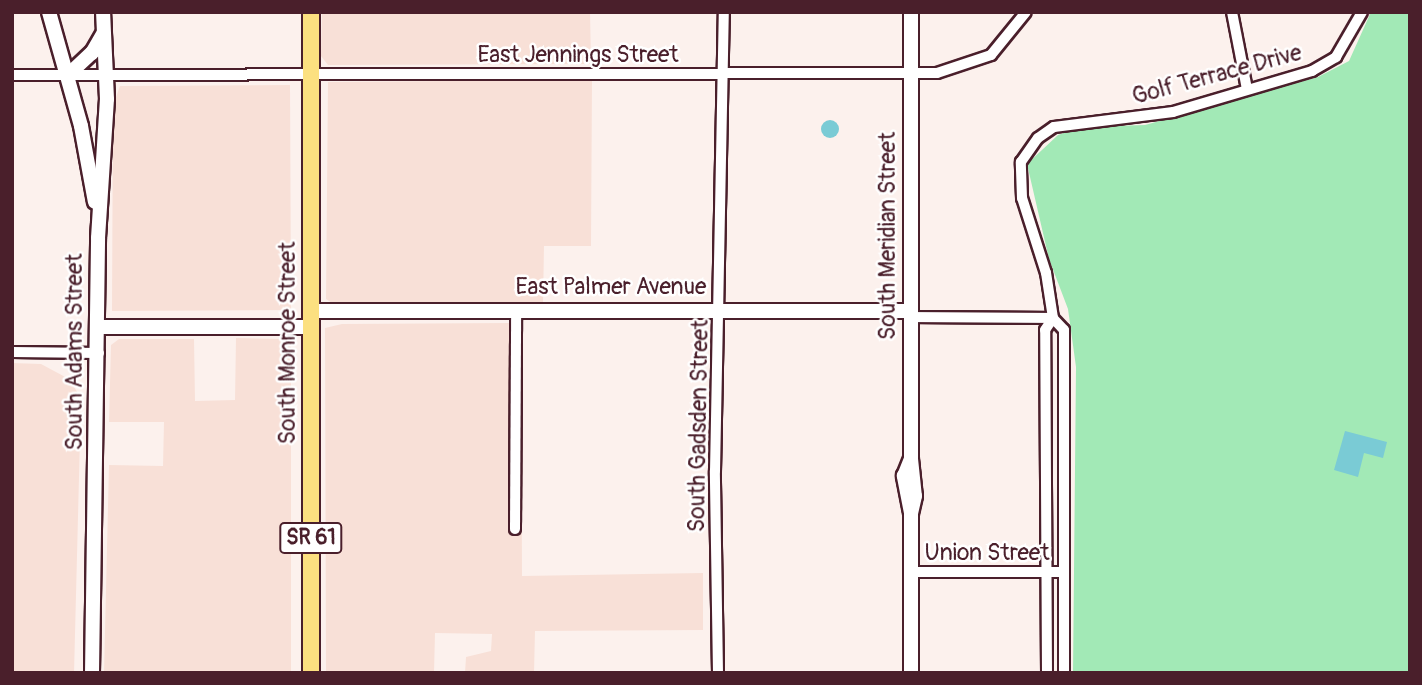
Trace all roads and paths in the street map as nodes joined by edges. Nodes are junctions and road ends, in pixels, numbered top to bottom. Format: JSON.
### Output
{"nodes":[{"id":1,"x":50,"y":12,"type":"edge"},
{"id":2,"x":103,"y":12,"type":"edge"},
{"id":3,"x":311,"y":12,"type":"edge"},
{"id":4,"x":724,"y":12,"type":"edge"},
{"id":5,"x":911,"y":12,"type":"edge"},
{"id":6,"x":1026,"y":12,"type":"edge"},
{"id":7,"x":1232,"y":12,"type":"edge"},
{"id":8,"x":1363,"y":12,"type":"edge"},
{"id":9,"x":103,"y":33,"type":"junction"},
{"id":10,"x":724,"y":74,"type":"junction"},
{"id":11,"x":910,"y":74,"type":"junction"},
{"id":12,"x":12,"y":75,"type":"edge"},
{"id":13,"x":68,"y":75,"type":"junction"},
{"id":14,"x":107,"y":75,"type":"junction"},
{"id":15,"x":311,"y":75,"type":"junction"},
{"id":16,"x":1247,"y":89,"type":"junction"},
{"id":17,"x":98,"y":238,"type":"junction"},
{"id":18,"x":516,"y":310,"type":"junction"},
{"id":19,"x":720,"y":310,"type":"junction"},
{"id":20,"x":911,"y":314,"type":"junction"},
{"id":21,"x":1054,"y":318,"type":"junction"},
{"id":22,"x":311,"y":319,"type":"junction"},
{"id":23,"x":99,"y":327,"type":"junction"},
{"id":24,"x":12,"y":352,"type":"edge"},
{"id":25,"x":99,"y":353,"type":"junction"},
{"id":26,"x":514,"y":529,"type":"dead end"},
{"id":27,"x":911,"y":572,"type":"junction"},
{"id":28,"x":1046,"y":572,"type":"junction"},
{"id":29,"x":1064,"y":572,"type":"junction"},
{"id":30,"x":92,"y":673,"type":"edge"},
{"id":31,"x":311,"y":673,"type":"edge"},
{"id":32,"x":718,"y":673,"type":"edge"},
{"id":33,"x":911,"y":673,"type":"edge"},
{"id":34,"x":1047,"y":673,"type":"edge"},
{"id":35,"x":1064,"y":673,"type":"edge"}],
"edges":[{"from":1,"to":13,"type":"street"},
{"from":2,"to":9,"type":"street","name":"South Adams Street"},
{"from":3,"to":15,"type":"main road","name":"South Monroe Street","number":"SR 61"},
{"from":4,"to":10,"type":"street","name":"South Gadsden Street"},
{"from":5,"to":11,"type":"street","name":"South Meridian Street"},
{"from":6,"to":11,"type":"street","name":"East Jennings Street"},
{"from":7,"to":16,"type":"street"},
{"from":8,"to":16,"type":"street","name":"Golf Terrace Drive"},
{"from":9,"to":13,"type":"street"},
{"from":9,"to":14,"type":"street","name":"South Adams Street"},
{"from":10,"to":11,"type":"street","name":"East Jennings Street"},
{"from":10,"to":15,"type":"street","name":"East Jennings Street"},
{"from":10,"to":19,"type":"street","name":"South Gadsden Street"},
{"from":11,"to":20,"type":"street","name":"South Meridian Street"},
{"from":12,"to":13,"type":"street","name":"East Jennings Street"},
{"from":13,"to":14,"type":"street","name":"East Jennings Street"},
{"from":13,"to":17,"type":"street"},
{"from":14,"to":15,"type":"street","name":"East Jennings Street"},
{"from":14,"to":17,"type":"street","name":"South Adams Street"},
{"from":15,"to":22,"type":"main road","name":"South Monroe Street","number":"SR 61"},
{"from":16,"to":21,"type":"street","name":"Golf Terrace Drive"},
{"from":17,"to":23,"type":"street","name":"South Adams Street"},
{"from":18,"to":19,"type":"street","name":"East Palmer Avenue"},
{"from":18,"to":22,"type":"street","name":"East Palmer Avenue"},
{"from":18,"to":26,"type":"street"},
{"from":19,"to":20,"type":"street","name":"East Palmer Avenue"},
{"from":19,"to":32,"type":"street","name":"South Gadsden Street"},
{"from":20,"to":21,"type":"street","name":"East Palmer Avenue"},
{"from":20,"to":27,"type":"street","name":"South Meridian Street"},
{"from":21,"to":28,"type":"street","name":"Golf Terrace Drive"},
{"from":21,"to":29,"type":"street","name":"Golf Terrace Drive"},
{"from":22,"to":23,"type":"street","name":"East Palmer Avenue"},
{"from":22,"to":31,"type":"main road","name":"South Monroe Street","number":"SR 61"},
{"from":23,"to":25,"type":"street","name":"South Adams Street"},
{"from":24,"to":25,"type":"street"},
{"from":25,"to":30,"type":"street","name":"South Adams Street"},
{"from":27,"to":28,"type":"street","name":"Union Street"},
{"from":27,"to":33,"type":"street","name":"South Meridian Street"},
{"from":28,"to":29,"type":"street","name":"Union Street"},
{"from":28,"to":34,"type":"street","name":"Golf Terrace Drive"},
{"from":29,"to":35,"type":"street","name":"Golf Terrace Drive"}]}
